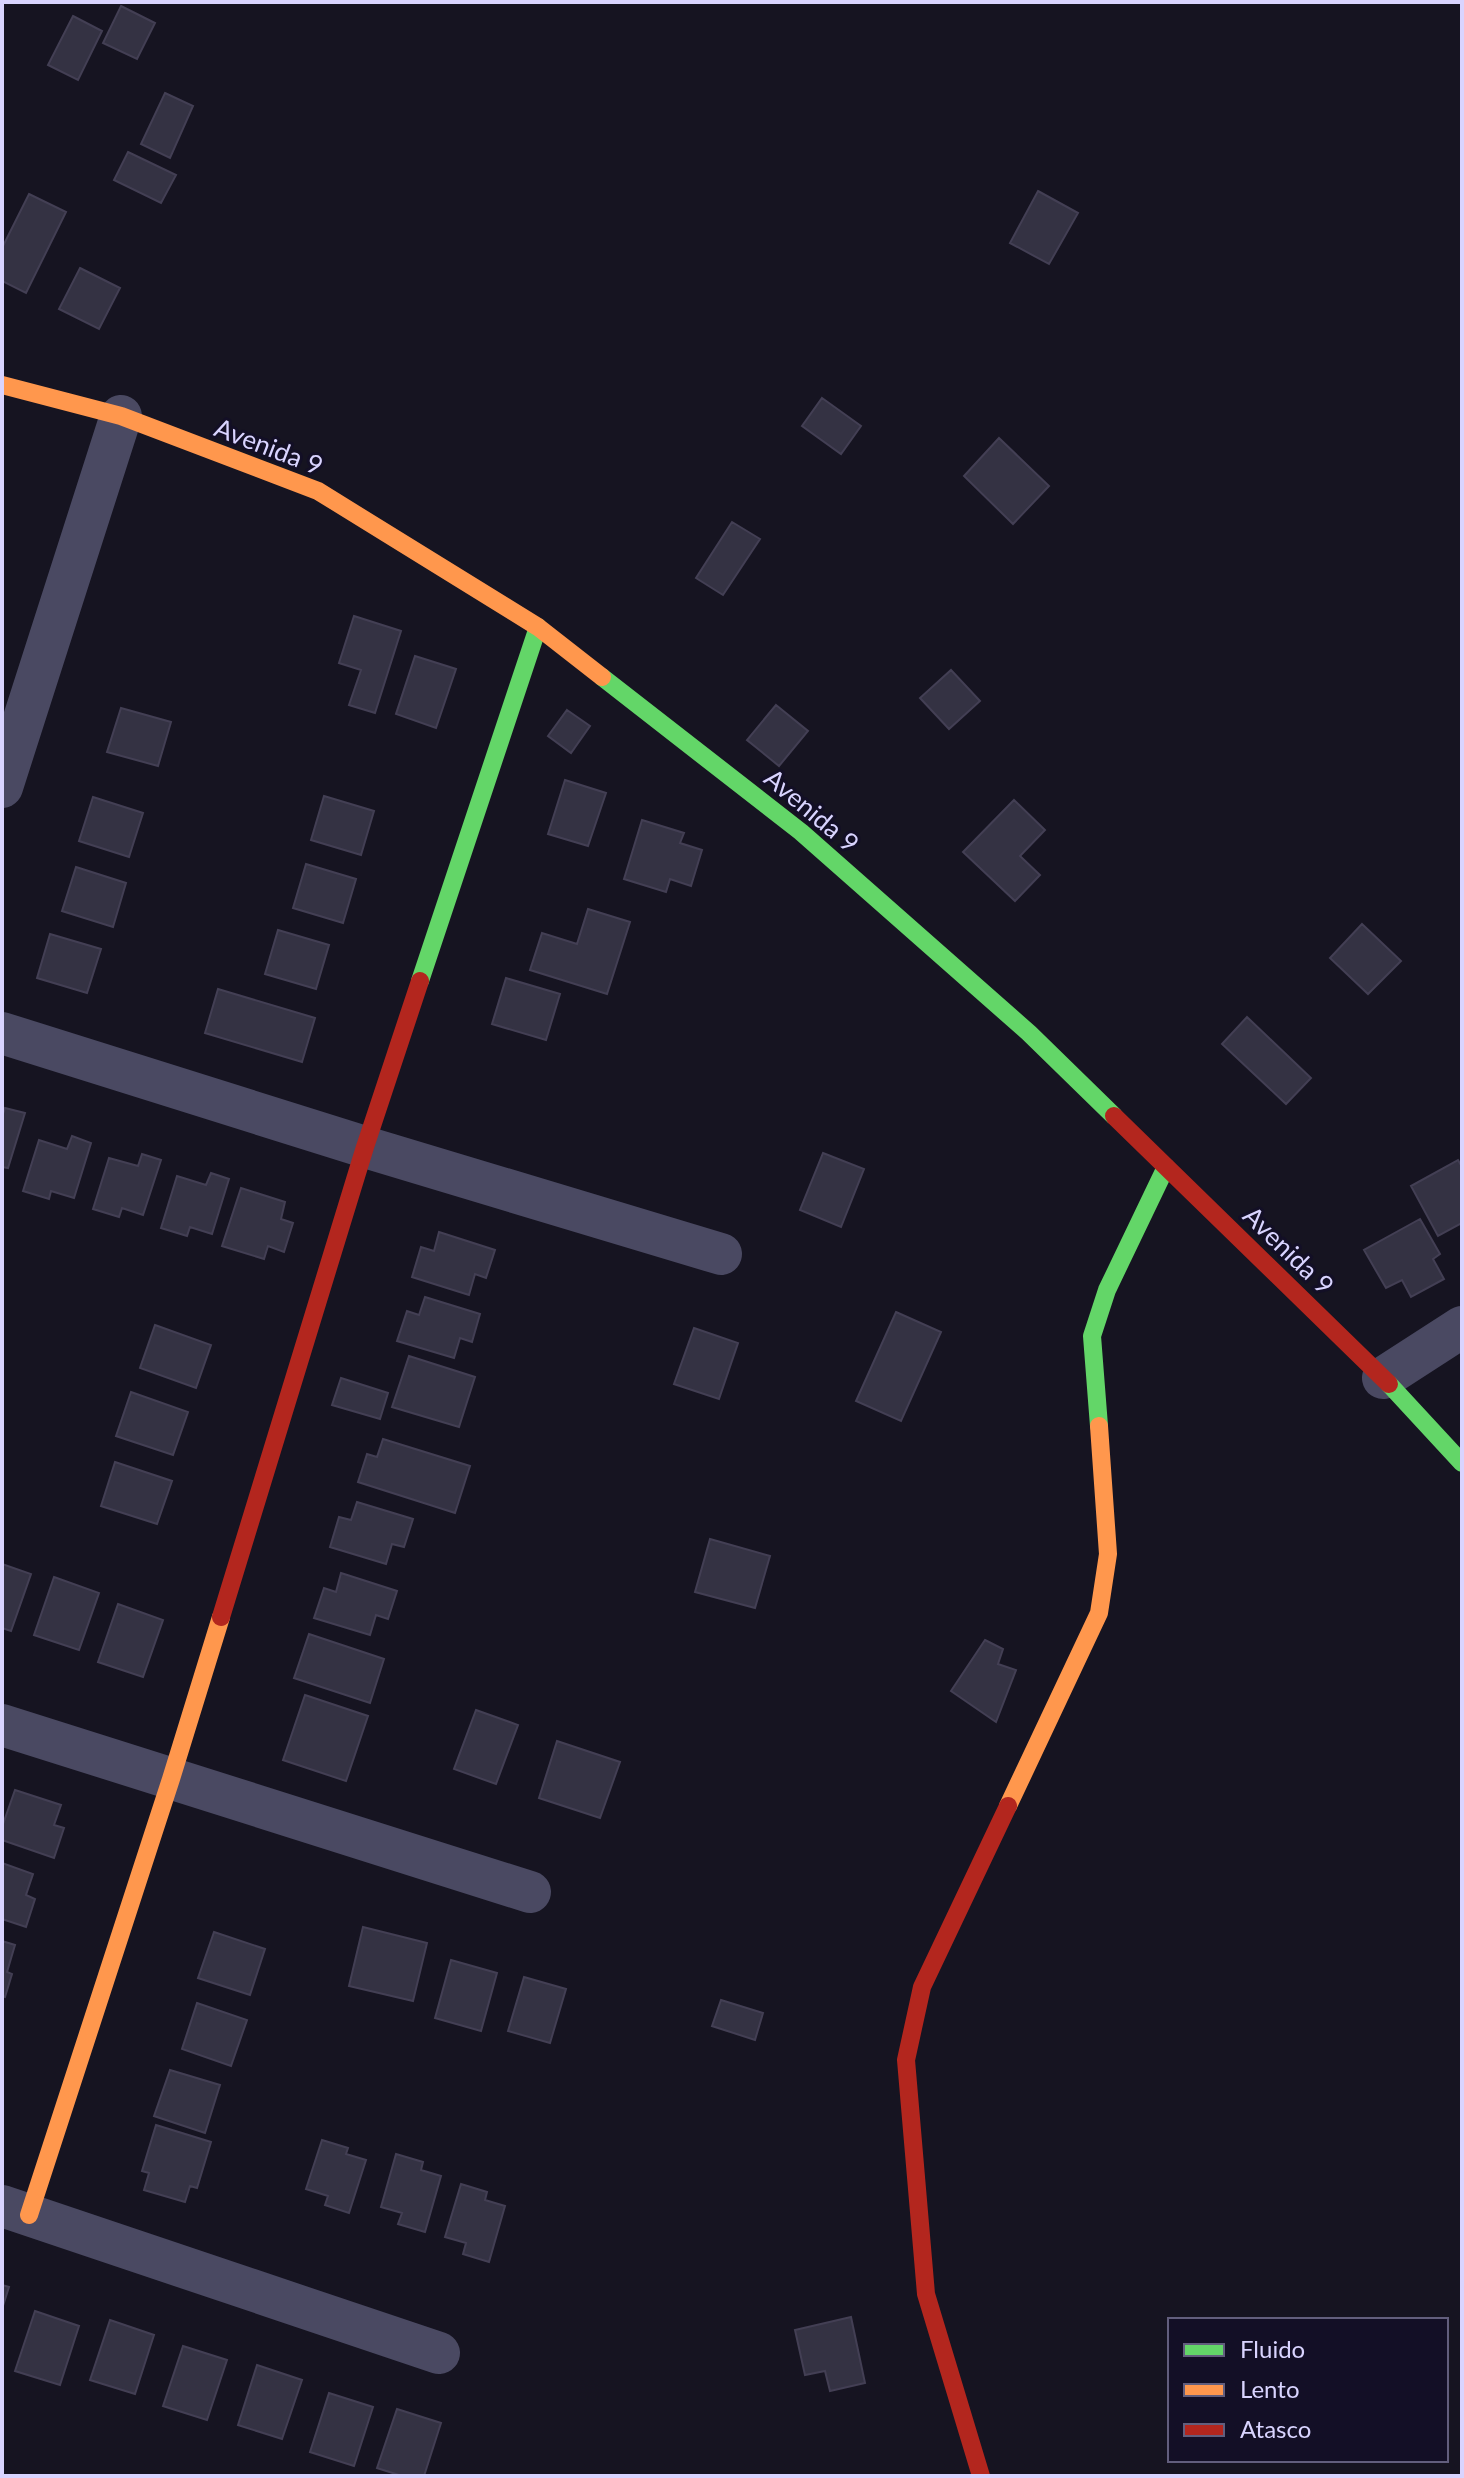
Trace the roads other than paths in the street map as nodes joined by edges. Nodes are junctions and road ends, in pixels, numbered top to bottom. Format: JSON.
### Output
{"nodes":[{"id":1,"x":2,"y":385,"type":"edge"},
{"id":2,"x":121,"y":416,"type":"junction"},
{"id":3,"x":538,"y":627,"type":"junction"},
{"id":4,"x":2,"y":787,"type":"edge"},
{"id":5,"x":2,"y":1033,"type":"edge"},
{"id":6,"x":365,"y":1147,"type":"junction"},
{"id":7,"x":1166,"y":1167,"type":"junction"},
{"id":8,"x":721,"y":1254,"type":"dead end"},
{"id":9,"x":1462,"y":1327,"type":"edge"},
{"id":10,"x":1383,"y":1378,"type":"junction"},
{"id":11,"x":1462,"y":1463,"type":"edge"},
{"id":12,"x":2,"y":1725,"type":"edge"},
{"id":13,"x":171,"y":1779,"type":"junction"},
{"id":14,"x":530,"y":1892,"type":"dead end"},
{"id":15,"x":15,"y":2211,"type":"edge"},
{"id":16,"x":439,"y":2353,"type":"dead end"},
{"id":17,"x":981,"y":2476,"type":"edge"}],
"edges":[{"from":1,"to":2,"type":"street","name":"Avenida 9"},
{"from":2,"to":3,"type":"street","name":"Avenida 9"},
{"from":2,"to":4,"type":"street"},
{"from":3,"to":6,"type":"street"},
{"from":3,"to":7,"type":"street","name":"Avenida 9"},
{"from":5,"to":6,"type":"street"},
{"from":6,"to":8,"type":"street"},
{"from":6,"to":13,"type":"street"},
{"from":7,"to":10,"type":"street","name":"Avenida 9"},
{"from":7,"to":17,"type":"street"},
{"from":9,"to":10,"type":"street"},
{"from":10,"to":11,"type":"street","name":"Avenida 9"},
{"from":12,"to":13,"type":"street"},
{"from":13,"to":14,"type":"street"},
{"from":13,"to":15,"type":"street"},
{"from":15,"to":16,"type":"street"}]}
